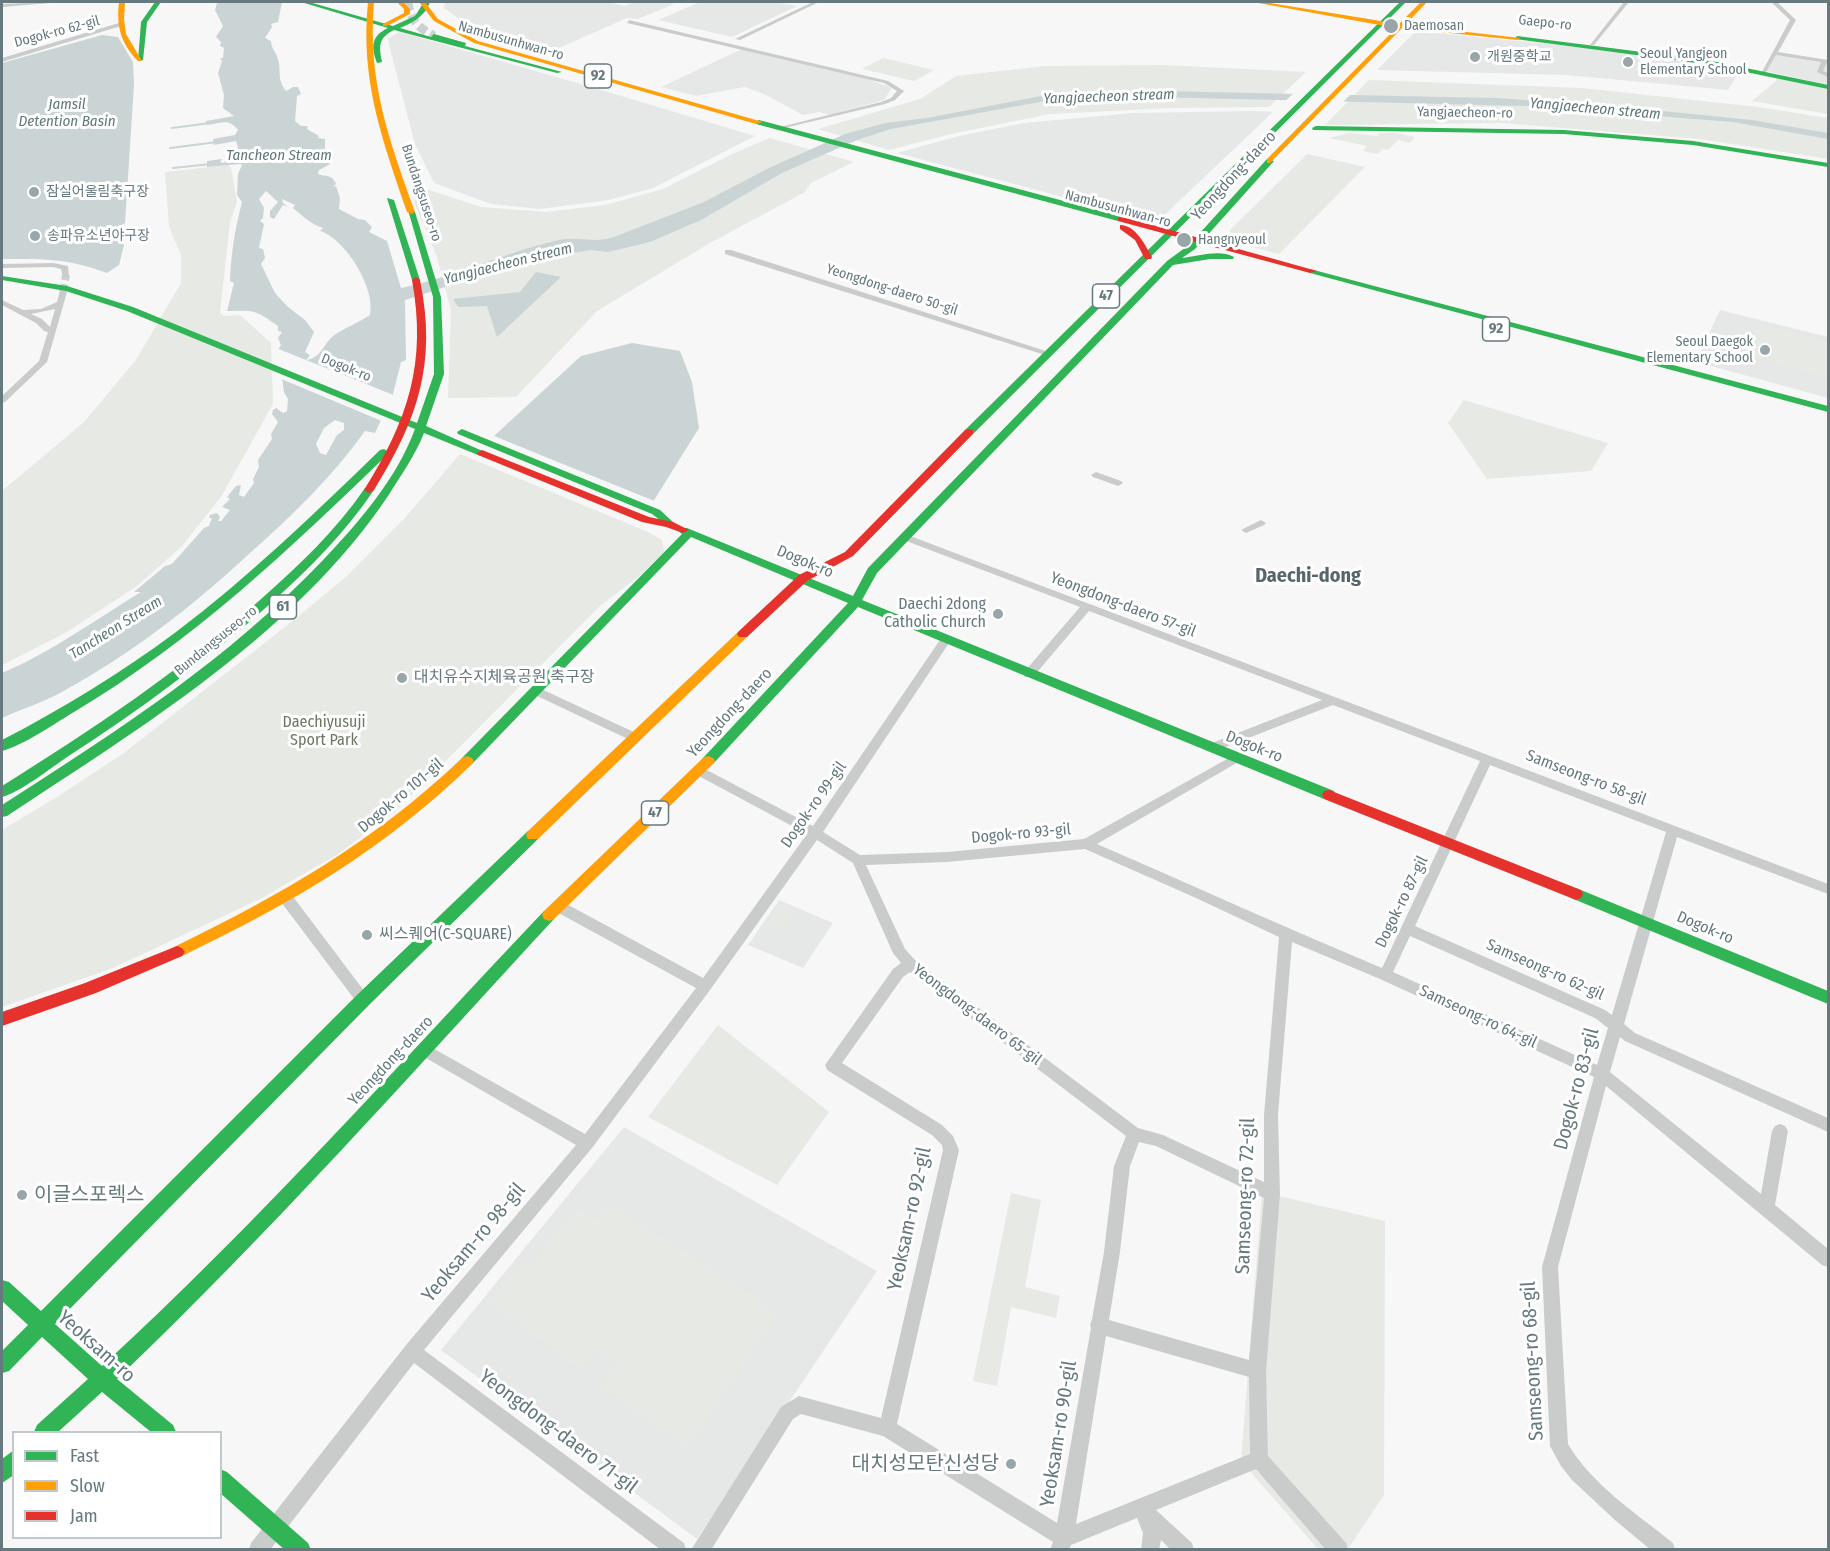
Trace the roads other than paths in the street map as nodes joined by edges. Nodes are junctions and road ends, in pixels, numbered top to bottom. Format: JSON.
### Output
{"nodes":[{"id":1,"x":53,"y":2,"type":"edge"},
{"id":2,"x":60,"y":2,"type":"edge"},
{"id":3,"x":158,"y":2,"type":"edge"},
{"id":4,"x":304,"y":2,"type":"edge"},
{"id":5,"x":322,"y":2,"type":"edge"},
{"id":6,"x":400,"y":2,"type":"edge"},
{"id":7,"x":408,"y":2,"type":"edge"},
{"id":8,"x":420,"y":2,"type":"edge"},
{"id":9,"x":427,"y":2,"type":"edge"},
{"id":10,"x":816,"y":2,"type":"edge"},
{"id":11,"x":1256,"y":2,"type":"edge"},
{"id":12,"x":1403,"y":2,"type":"edge"},
{"id":13,"x":1424,"y":2,"type":"edge"},
{"id":14,"x":1626,"y":2,"type":"edge"},
{"id":15,"x":1774,"y":2,"type":"edge"},
{"id":16,"x":15,"y":3,"type":"edge"},
{"id":17,"x":123,"y":4,"type":"edge"},
{"id":18,"x":2,"y":6,"type":"edge"},
{"id":19,"x":363,"y":12,"type":"edge"},
{"id":20,"x":1353,"y":19,"type":"junction"},
{"id":21,"x":629,"y":22,"type":"dead end"},
{"id":22,"x":393,"y":24,"type":"junction"},
{"id":23,"x":1380,"y":24,"type":"junction"},
{"id":24,"x":1399,"y":26,"type":"junction"},
{"id":25,"x":121,"y":32,"type":"junction"},
{"id":26,"x":97,"y":33,"type":"junction"},
{"id":27,"x":1370,"y":34,"type":"junction"},
{"id":28,"x":434,"y":36,"type":"tunnel mouth"},
{"id":29,"x":738,"y":39,"type":"dead end"},
{"id":30,"x":476,"y":42,"type":"junction"},
{"id":31,"x":1592,"y":44,"type":"junction"},
{"id":32,"x":1776,"y":52,"type":"junction"},
{"id":33,"x":2,"y":60,"type":"edge"},
{"id":34,"x":1826,"y":61,"type":"edge"},
{"id":35,"x":1764,"y":71,"type":"junction"},
{"id":36,"x":559,"y":72,"type":"junction"},
{"id":37,"x":1828,"y":75,"type":"edge"},
{"id":38,"x":1828,"y":87,"type":"edge"},
{"id":39,"x":379,"y":119,"type":"junction"},
{"id":40,"x":1316,"y":128,"type":"junction"},
{"id":41,"x":782,"y":130,"type":"junction"},
{"id":42,"x":1828,"y":165,"type":"edge"},
{"id":43,"x":385,"y":181,"type":"dead end"},
{"id":44,"x":1195,"y":208,"type":"junction"},
{"id":45,"x":1224,"y":212,"type":"junction"},
{"id":46,"x":1129,"y":225,"type":"junction"},
{"id":47,"x":1166,"y":235,"type":"junction"},
{"id":48,"x":1195,"y":243,"type":"junction"},
{"id":49,"x":728,"y":252,"type":"dead end"},
{"id":50,"x":1148,"y":257,"type":"junction"},
{"id":51,"x":1230,"y":257,"type":"junction"},
{"id":52,"x":1170,"y":263,"type":"junction"},
{"id":53,"x":2,"y":268,"type":"edge"},
{"id":54,"x":66,"y":275,"type":"dead end"},
{"id":55,"x":2,"y":278,"type":"edge"},
{"id":56,"x":63,"y":292,"type":"tunnel mouth"},
{"id":57,"x":2,"y":302,"type":"edge"},
{"id":58,"x":61,"y":303,"type":"junction"},
{"id":59,"x":134,"y":305,"type":"junction"},
{"id":60,"x":23,"y":312,"type":"junction"},
{"id":61,"x":53,"y":330,"type":"junction"},
{"id":62,"x":1048,"y":353,"type":"junction"},
{"id":63,"x":1058,"y":379,"type":"junction"},
{"id":64,"x":2,"y":400,"type":"edge"},
{"id":65,"x":1828,"y":409,"type":"edge"},
{"id":66,"x":1828,"y":419,"type":"edge"},
{"id":67,"x":398,"y":440,"type":"junction"},
{"id":68,"x":1096,"y":475,"type":"dead end"},
{"id":69,"x":1118,"y":483,"type":"dead end"},
{"id":70,"x":1261,"y":523,"type":"dead end"},
{"id":71,"x":1246,"y":530,"type":"dead end"},
{"id":72,"x":689,"y":532,"type":"junction"},
{"id":73,"x":905,"y":537,"type":"junction"},
{"id":74,"x":803,"y":578,"type":"junction"},
{"id":75,"x":855,"y":603,"type":"junction"},
{"id":76,"x":1086,"y":607,"type":"junction"},
{"id":77,"x":946,"y":640,"type":"junction"},
{"id":78,"x":1029,"y":674,"type":"junction"},
{"id":79,"x":537,"y":691,"type":"junction"},
{"id":80,"x":1330,"y":700,"type":"junction"},
{"id":81,"x":633,"y":737,"type":"junction"},
{"id":82,"x":2,"y":746,"type":"edge"},
{"id":83,"x":1211,"y":748,"type":"junction"},
{"id":84,"x":1236,"y":758,"type":"junction"},
{"id":85,"x":1487,"y":758,"type":"junction"},
{"id":86,"x":699,"y":771,"type":"junction"},
{"id":87,"x":2,"y":792,"type":"edge"},
{"id":88,"x":2,"y":812,"type":"edge"},
{"id":89,"x":1673,"y":829,"type":"junction"},
{"id":90,"x":815,"y":833,"type":"junction"},
{"id":91,"x":1449,"y":843,"type":"junction"},
{"id":92,"x":1086,"y":844,"type":"junction"},
{"id":93,"x":858,"y":860,"type":"junction"},
{"id":94,"x":1828,"y":889,"type":"edge"},
{"id":95,"x":285,"y":898,"type":"junction"},
{"id":96,"x":558,"y":906,"type":"junction"},
{"id":97,"x":1647,"y":922,"type":"junction"},
{"id":98,"x":1408,"y":929,"type":"junction"},
{"id":99,"x":1286,"y":934,"type":"junction"},
{"id":100,"x":910,"y":964,"type":"junction"},
{"id":101,"x":1385,"y":975,"type":"junction"},
{"id":102,"x":705,"y":986,"type":"junction"},
{"id":103,"x":1828,"y":998,"type":"edge"},
{"id":104,"x":363,"y":1000,"type":"junction"},
{"id":105,"x":2,"y":1019,"type":"edge"},
{"id":106,"x":1616,"y":1025,"type":"junction"},
{"id":107,"x":424,"y":1050,"type":"junction"},
{"id":108,"x":1602,"y":1074,"type":"junction"},
{"id":109,"x":1828,"y":1125,"type":"edge"},
{"id":110,"x":1780,"y":1131,"type":"dead end"},
{"id":111,"x":1134,"y":1134,"type":"junction"},
{"id":112,"x":587,"y":1143,"type":"junction"},
{"id":113,"x":1272,"y":1194,"type":"junction"},
{"id":114,"x":1766,"y":1209,"type":"junction"},
{"id":115,"x":1828,"y":1259,"type":"edge"},
{"id":116,"x":1550,"y":1268,"type":"joint"},
{"id":117,"x":2,"y":1289,"type":"edge"},
{"id":118,"x":43,"y":1325,"type":"junction"},
{"id":119,"x":1098,"y":1325,"type":"junction"},
{"id":120,"x":412,"y":1351,"type":"junction"},
{"id":121,"x":2,"y":1364,"type":"edge"},
{"id":122,"x":1257,"y":1371,"type":"junction"},
{"id":123,"x":103,"y":1380,"type":"junction"},
{"id":124,"x":887,"y":1428,"type":"junction"},
{"id":125,"x":45,"y":1431,"type":"edge"},
{"id":126,"x":165,"y":1431,"type":"edge"},
{"id":127,"x":1259,"y":1460,"type":"junction"},
{"id":128,"x":222,"y":1481,"type":"edge"},
{"id":129,"x":1140,"y":1508,"type":"junction"},
{"id":130,"x":276,"y":1528,"type":"junction"},
{"id":131,"x":1062,"y":1544,"type":"edge"},
{"id":132,"x":258,"y":1550,"type":"edge"},
{"id":133,"x":301,"y":1550,"type":"edge"},
{"id":134,"x":677,"y":1550,"type":"edge"},
{"id":135,"x":700,"y":1550,"type":"edge"},
{"id":136,"x":1150,"y":1550,"type":"edge"},
{"id":137,"x":1185,"y":1550,"type":"edge"},
{"id":138,"x":1339,"y":1550,"type":"edge"},
{"id":139,"x":1666,"y":1550,"type":"edge"}],
"edges":[{"from":1,"to":2,"type":"street"},
{"from":1,"to":16,"type":"street"},
{"from":3,"to":25,"type":"main road"},
{"from":4,"to":19,"type":"main road"},
{"from":5,"to":19,"type":"main road"},
{"from":6,"to":7,"type":"main road"},
{"from":6,"to":19,"type":"main road"},
{"from":6,"to":22,"type":"main road"},
{"from":8,"to":22,"type":"main road"},
{"from":8,"to":30,"type":"main road","name":"Nambusunhwan-ro","number":"92"},
{"from":9,"to":39,"type":"main road"},
{"from":10,"to":29,"type":"street"},
{"from":11,"to":20,"type":"main road","name":"Gaepo-ro"},
{"from":12,"to":23,"type":"main road","name":"Yeongdong-daero","number":"47"},
{"from":13,"to":24,"type":"main road","name":"Yeongdong-daero","number":"47"},
{"from":14,"to":31,"type":"street"},
{"from":15,"to":32,"type":"street"},
{"from":16,"to":18,"type":"street"},
{"from":17,"to":25,"type":"main road"},
{"from":19,"to":22,"type":"main road"},
{"from":19,"to":39,"type":"main road","name":"Bundangsuseo-ro","number":"61"},
{"from":20,"to":23,"type":"main road","name":"Gaepo-ro"},
{"from":20,"to":27,"type":"main road"},
{"from":21,"to":41,"type":"street","name":"Nambusunhwan-ro"},
{"from":22,"to":30,"type":"main road"},
{"from":22,"to":36,"type":"main road"},
{"from":23,"to":24,"type":"main road","name":"Gaepo-ro"},
{"from":23,"to":27,"type":"main road","name":"Yeongdong-daero","number":"47"},
{"from":24,"to":31,"type":"main road","name":"Gaepo-ro"},
{"from":24,"to":45,"type":"main road","name":"Yeongdong-daero","number":"47"},
{"from":25,"to":26,"type":"street","name":"Dogok-ro 62-gil"},
{"from":25,"to":26,"type":"street"},
{"from":26,"to":33,"type":"street","name":"Dogok-ro 62-gil"},
{"from":27,"to":44,"type":"main road","name":"Yeongdong-daero","number":"47"},
{"from":28,"to":36,"type":"main road","name":"Nambusunhwan-ro","number":"92"},
{"from":30,"to":41,"type":"main road","name":"Nambusunhwan-ro","number":"92"},
{"from":31,"to":35,"type":"main road","name":"Gaepo-ro"},
{"from":32,"to":34,"type":"street"},
{"from":32,"to":35,"type":"street"},
{"from":34,"to":37,"type":"street"},
{"from":35,"to":38,"type":"main road","name":"Gaepo-ro"},
{"from":36,"to":41,"type":"main road","name":"Nambusunhwan-ro","number":"92"},
{"from":39,"to":88,"type":"main road","name":"Bundangsuseo-ro","number":"61"},
{"from":40,"to":42,"type":"main road","name":"Yangjaecheon-ro"},
{"from":40,"to":44,"type":"main road","name":"Yangjaecheon-ro"},
{"from":40,"to":45,"type":"main road"},
{"from":41,"to":46,"type":"main road","name":"Nambusunhwan-ro","number":"92"},
{"from":43,"to":67,"type":"main road","name":"Bundangsuseo-ro","number":"61"},
{"from":44,"to":46,"type":"main road"},
{"from":44,"to":47,"type":"main road","name":"Yeongdong-daero","number":"47"},
{"from":45,"to":48,"type":"main road","name":"Yeongdong-daero","number":"47"},
{"from":46,"to":47,"type":"main road","name":"Nambusunhwan-ro","number":"92"},
{"from":46,"to":50,"type":"main road"},
{"from":47,"to":48,"type":"main road","name":"Nambusunhwan-ro","number":"92"},
{"from":47,"to":50,"type":"main road","name":"Yeongdong-daero","number":"47"},
{"from":48,"to":51,"type":"main road","name":"Nambusunhwan-ro","number":"92"},
{"from":48,"to":52,"type":"main road","name":"Yeongdong-daero","number":"47"},
{"from":48,"to":65,"type":"main road","name":"Nambusunhwan-ro","number":"92"},
{"from":49,"to":62,"type":"street","name":"Yeongdong-daero 50-gil"},
{"from":50,"to":62,"type":"main road","name":"Yeongdong-daero","number":"47"},
{"from":51,"to":52,"type":"main road"},
{"from":51,"to":66,"type":"main road","name":"Nambusunhwan-ro","number":"92"},
{"from":52,"to":63,"type":"main road","name":"Yeongdong-daero","number":"47"},
{"from":53,"to":54,"type":"street"},
{"from":53,"to":59,"type":"main road","name":"Dogok-ro"},
{"from":55,"to":59,"type":"main road","name":"Dogok-ro"},
{"from":56,"to":58,"type":"street"},
{"from":57,"to":60,"type":"street"},
{"from":58,"to":60,"type":"street"},
{"from":58,"to":61,"type":"street"},
{"from":59,"to":72,"type":"main road","name":"Dogok-ro"},
{"from":60,"to":61,"type":"street"},
{"from":61,"to":64,"type":"street"},
{"from":62,"to":63,"type":"main road"},
{"from":62,"to":74,"type":"main road","name":"Yeongdong-daero","number":"47"},
{"from":63,"to":73,"type":"main road","name":"Yeongdong-daero","number":"47"},
{"from":67,"to":82,"type":"main road"},
{"from":67,"to":87,"type":"main road","name":"Bundangsuseo-ro","number":"61"},
{"from":68,"to":69,"type":"street"},
{"from":70,"to":71,"type":"street"},
{"from":72,"to":74,"type":"main road","name":"Dogok-ro"},
{"from":72,"to":79,"type":"main road","name":"Dogok-ro 101-gil"},
{"from":73,"to":75,"type":"main road","name":"Yeongdong-daero","number":"47"},
{"from":73,"to":76,"type":"street","name":"Yeongdong-daero 57-gil"},
{"from":74,"to":75,"type":"main road","name":"Dogok-ro"},
{"from":74,"to":81,"type":"main road","name":"Yeongdong-daero","number":"47"},
{"from":75,"to":77,"type":"main road","name":"Dogok-ro"},
{"from":75,"to":86,"type":"main road","name":"Yeongdong-daero","number":"47"},
{"from":76,"to":78,"type":"street"},
{"from":76,"to":80,"type":"street","name":"Yeongdong-daero 57-gil"},
{"from":77,"to":78,"type":"main road","name":"Dogok-ro"},
{"from":77,"to":90,"type":"street","name":"Dogok-ro 99-gil"},
{"from":78,"to":83,"type":"main road","name":"Dogok-ro"},
{"from":79,"to":81,"type":"street"},
{"from":79,"to":95,"type":"main road","name":"Dogok-ro 101-gil"},
{"from":80,"to":83,"type":"street"},
{"from":80,"to":85,"type":"street","name":"Samseong-ro 58-gil"},
{"from":81,"to":104,"type":"main road","name":"Yeongdong-daero","number":"47"},
{"from":83,"to":84,"type":"main road","name":"Dogok-ro"},
{"from":84,"to":91,"type":"main road","name":"Dogok-ro"},
{"from":84,"to":92,"type":"street","name":"Dogok-ro 93-gil"},
{"from":85,"to":89,"type":"street","name":"Samseong-ro 58-gil"},
{"from":85,"to":91,"type":"street","name":"Dogok-ro 87-gil"},
{"from":86,"to":90,"type":"street"},
{"from":86,"to":96,"type":"main road","name":"Yeongdong-daero","number":"47"},
{"from":89,"to":94,"type":"street","name":"Samseong-ro 58-gil"},
{"from":89,"to":97,"type":"street","name":"Dogok-ro 83-gil"},
{"from":90,"to":93,"type":"street"},
{"from":90,"to":102,"type":"street","name":"Dogok-ro 99-gil"},
{"from":91,"to":97,"type":"main road","name":"Dogok-ro"},
{"from":91,"to":98,"type":"street","name":"Dogok-ro 87-gil"},
{"from":92,"to":93,"type":"street","name":"Dogok-ro 93-gil"},
{"from":92,"to":99,"type":"street","name":"Samseong-ro 64-gil"},
{"from":93,"to":100,"type":"street","name":"Yeongdong-daero 65-gil"},
{"from":95,"to":104,"type":"street"},
{"from":95,"to":105,"type":"main road","name":"Dogok-ro 101-gil"},
{"from":96,"to":102,"type":"street"},
{"from":96,"to":107,"type":"main road","name":"Yeongdong-daero","number":"47"},
{"from":97,"to":103,"type":"main road","name":"Dogok-ro"},
{"from":97,"to":106,"type":"street","name":"Dogok-ro 83-gil"},
{"from":98,"to":101,"type":"street","name":"Dogok-ro 87-gil"},
{"from":98,"to":106,"type":"street","name":"Samseong-ro 62-gil"},
{"from":99,"to":101,"type":"street","name":"Samseong-ro 64-gil"},
{"from":99,"to":113,"type":"street","name":"Samseong-ro 72-gil"},
{"from":100,"to":111,"type":"street","name":"Yeongdong-daero 65-gil"},
{"from":100,"to":124,"type":"street","name":"Yeoksam-ro 92-gil"},
{"from":101,"to":108,"type":"street","name":"Samseong-ro 64-gil"},
{"from":102,"to":112,"type":"street","name":"Yeoksam-ro 98-gil"},
{"from":104,"to":118,"type":"main road","name":"Yeongdong-daero","number":"47"},
{"from":106,"to":108,"type":"street","name":"Dogok-ro 83-gil"},
{"from":106,"to":109,"type":"street","name":"Samseong-ro 62-gil"},
{"from":107,"to":112,"type":"street"},
{"from":107,"to":123,"type":"main road","name":"Yeongdong-daero","number":"47"},
{"from":108,"to":114,"type":"street","name":"Samseong-ro 64-gil"},
{"from":108,"to":116,"type":"street","name":"Dogok-ro 83-gil"},
{"from":110,"to":114,"type":"street"},
{"from":111,"to":113,"type":"street","name":"Yeongdong-daero 65-gil"},
{"from":111,"to":119,"type":"street","name":"Yeoksam-ro 90-gil"},
{"from":112,"to":120,"type":"street","name":"Yeoksam-ro 98-gil"},
{"from":113,"to":122,"type":"street","name":"Samseong-ro 72-gil"},
{"from":114,"to":115,"type":"street","name":"Samseong-ro 64-gil"},
{"from":116,"to":139,"type":"street","name":"Samseong-ro 68-gil"},
{"from":117,"to":118,"type":"main road","name":"Yeoksam-ro"},
{"from":118,"to":121,"type":"main road","name":"Yeongdong-daero","number":"47"},
{"from":118,"to":123,"type":"main road","name":"Yeoksam-ro"},
{"from":119,"to":122,"type":"street"},
{"from":119,"to":131,"type":"street","name":"Yeoksam-ro 90-gil"},
{"from":120,"to":130,"type":"street","name":"Yeoksam-ro 98-gil"},
{"from":120,"to":134,"type":"street","name":"Yeongdong-daero 71-gil"},
{"from":122,"to":127,"type":"street","name":"Samseong-ro 72-gil"},
{"from":123,"to":125,"type":"main road","name":"Yeongdong-daero","number":"47"},
{"from":123,"to":126,"type":"main road","name":"Yeoksam-ro"},
{"from":124,"to":131,"type":"street"},
{"from":124,"to":135,"type":"street"},
{"from":127,"to":129,"type":"street"},
{"from":127,"to":138,"type":"street"},
{"from":128,"to":130,"type":"main road"},
{"from":129,"to":131,"type":"street"},
{"from":129,"to":136,"type":"street"},
{"from":129,"to":137,"type":"street"},
{"from":130,"to":132,"type":"street","name":"Yeoksam-ro 98-gil"},
{"from":130,"to":133,"type":"main road"}]}
